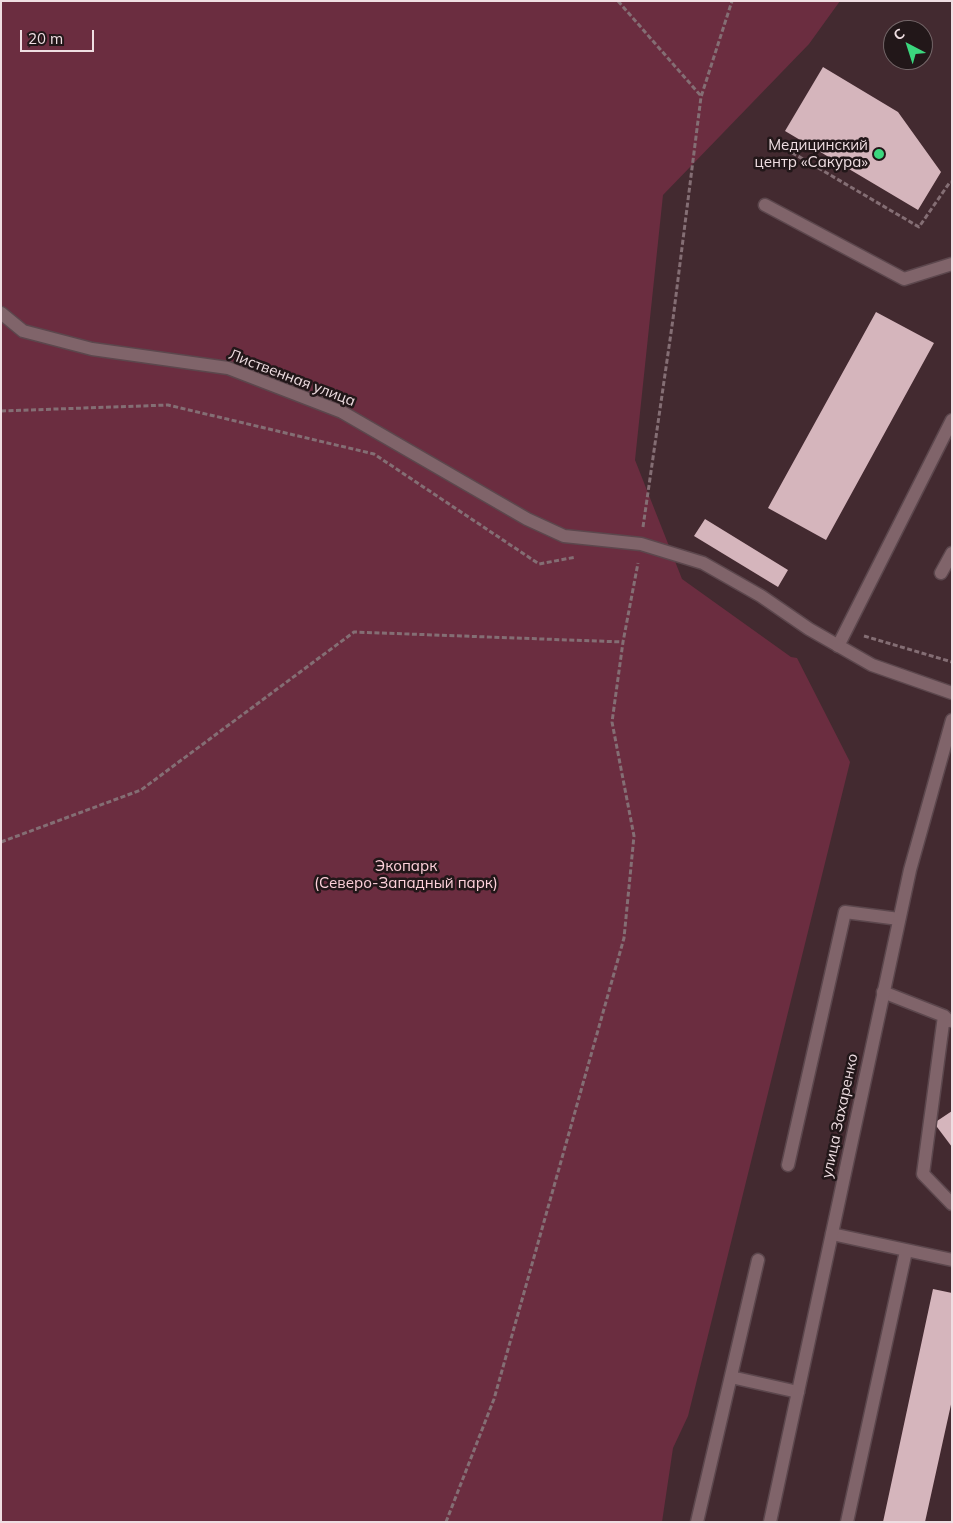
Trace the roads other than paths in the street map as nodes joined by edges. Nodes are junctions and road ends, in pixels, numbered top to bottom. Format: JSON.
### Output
{"nodes":[{"id":1,"x":765,"y":205,"type":"dead end"},
{"id":2,"x":952,"y":264,"type":"edge"},
{"id":3,"x":1,"y":313,"type":"edge"},
{"id":4,"x":952,"y":420,"type":"edge"},
{"id":5,"x":952,"y":553,"type":"edge"},
{"id":6,"x":941,"y":573,"type":"dead end"},
{"id":7,"x":838,"y":646,"type":"junction"},
{"id":8,"x":952,"y":693,"type":"edge"},
{"id":9,"x":952,"y":720,"type":"edge"},
{"id":10,"x":899,"y":919,"type":"junction"},
{"id":11,"x":883,"y":992,"type":"junction"},
{"id":12,"x":948,"y":1020,"type":"edge"},
{"id":13,"x":788,"y":1165,"type":"dead end"},
{"id":14,"x":952,"y":1204,"type":"edge"},
{"id":15,"x":832,"y":1234,"type":"junction"},
{"id":16,"x":906,"y":1251,"type":"junction"},
{"id":17,"x":758,"y":1260,"type":"dead end"},
{"id":18,"x":952,"y":1260,"type":"edge"},
{"id":19,"x":731,"y":1377,"type":"junction"},
{"id":20,"x":798,"y":1392,"type":"junction"},
{"id":21,"x":696,"y":1522,"type":"edge"},
{"id":22,"x":770,"y":1522,"type":"edge"},
{"id":23,"x":847,"y":1522,"type":"edge"}],
"edges":[{"from":1,"to":2,"type":"street"},
{"from":3,"to":7,"type":"street","name":"Лиственная улица"},
{"from":4,"to":7,"type":"street"},
{"from":5,"to":6,"type":"street"},
{"from":7,"to":8,"type":"street","name":"Лиственная улица"},
{"from":9,"to":10,"type":"street","name":"улица Захаренко"},
{"from":10,"to":11,"type":"street","name":"улица Захаренко"},
{"from":10,"to":13,"type":"street"},
{"from":11,"to":12,"type":"street"},
{"from":11,"to":15,"type":"street","name":"улица Захаренко"},
{"from":12,"to":14,"type":"street"},
{"from":15,"to":16,"type":"street"},
{"from":15,"to":20,"type":"street","name":"улица Захаренко"},
{"from":16,"to":18,"type":"street"},
{"from":16,"to":23,"type":"street"},
{"from":17,"to":19,"type":"street"},
{"from":19,"to":20,"type":"street"},
{"from":19,"to":21,"type":"street"},
{"from":20,"to":22,"type":"street","name":"улица Захаренко"}]}
